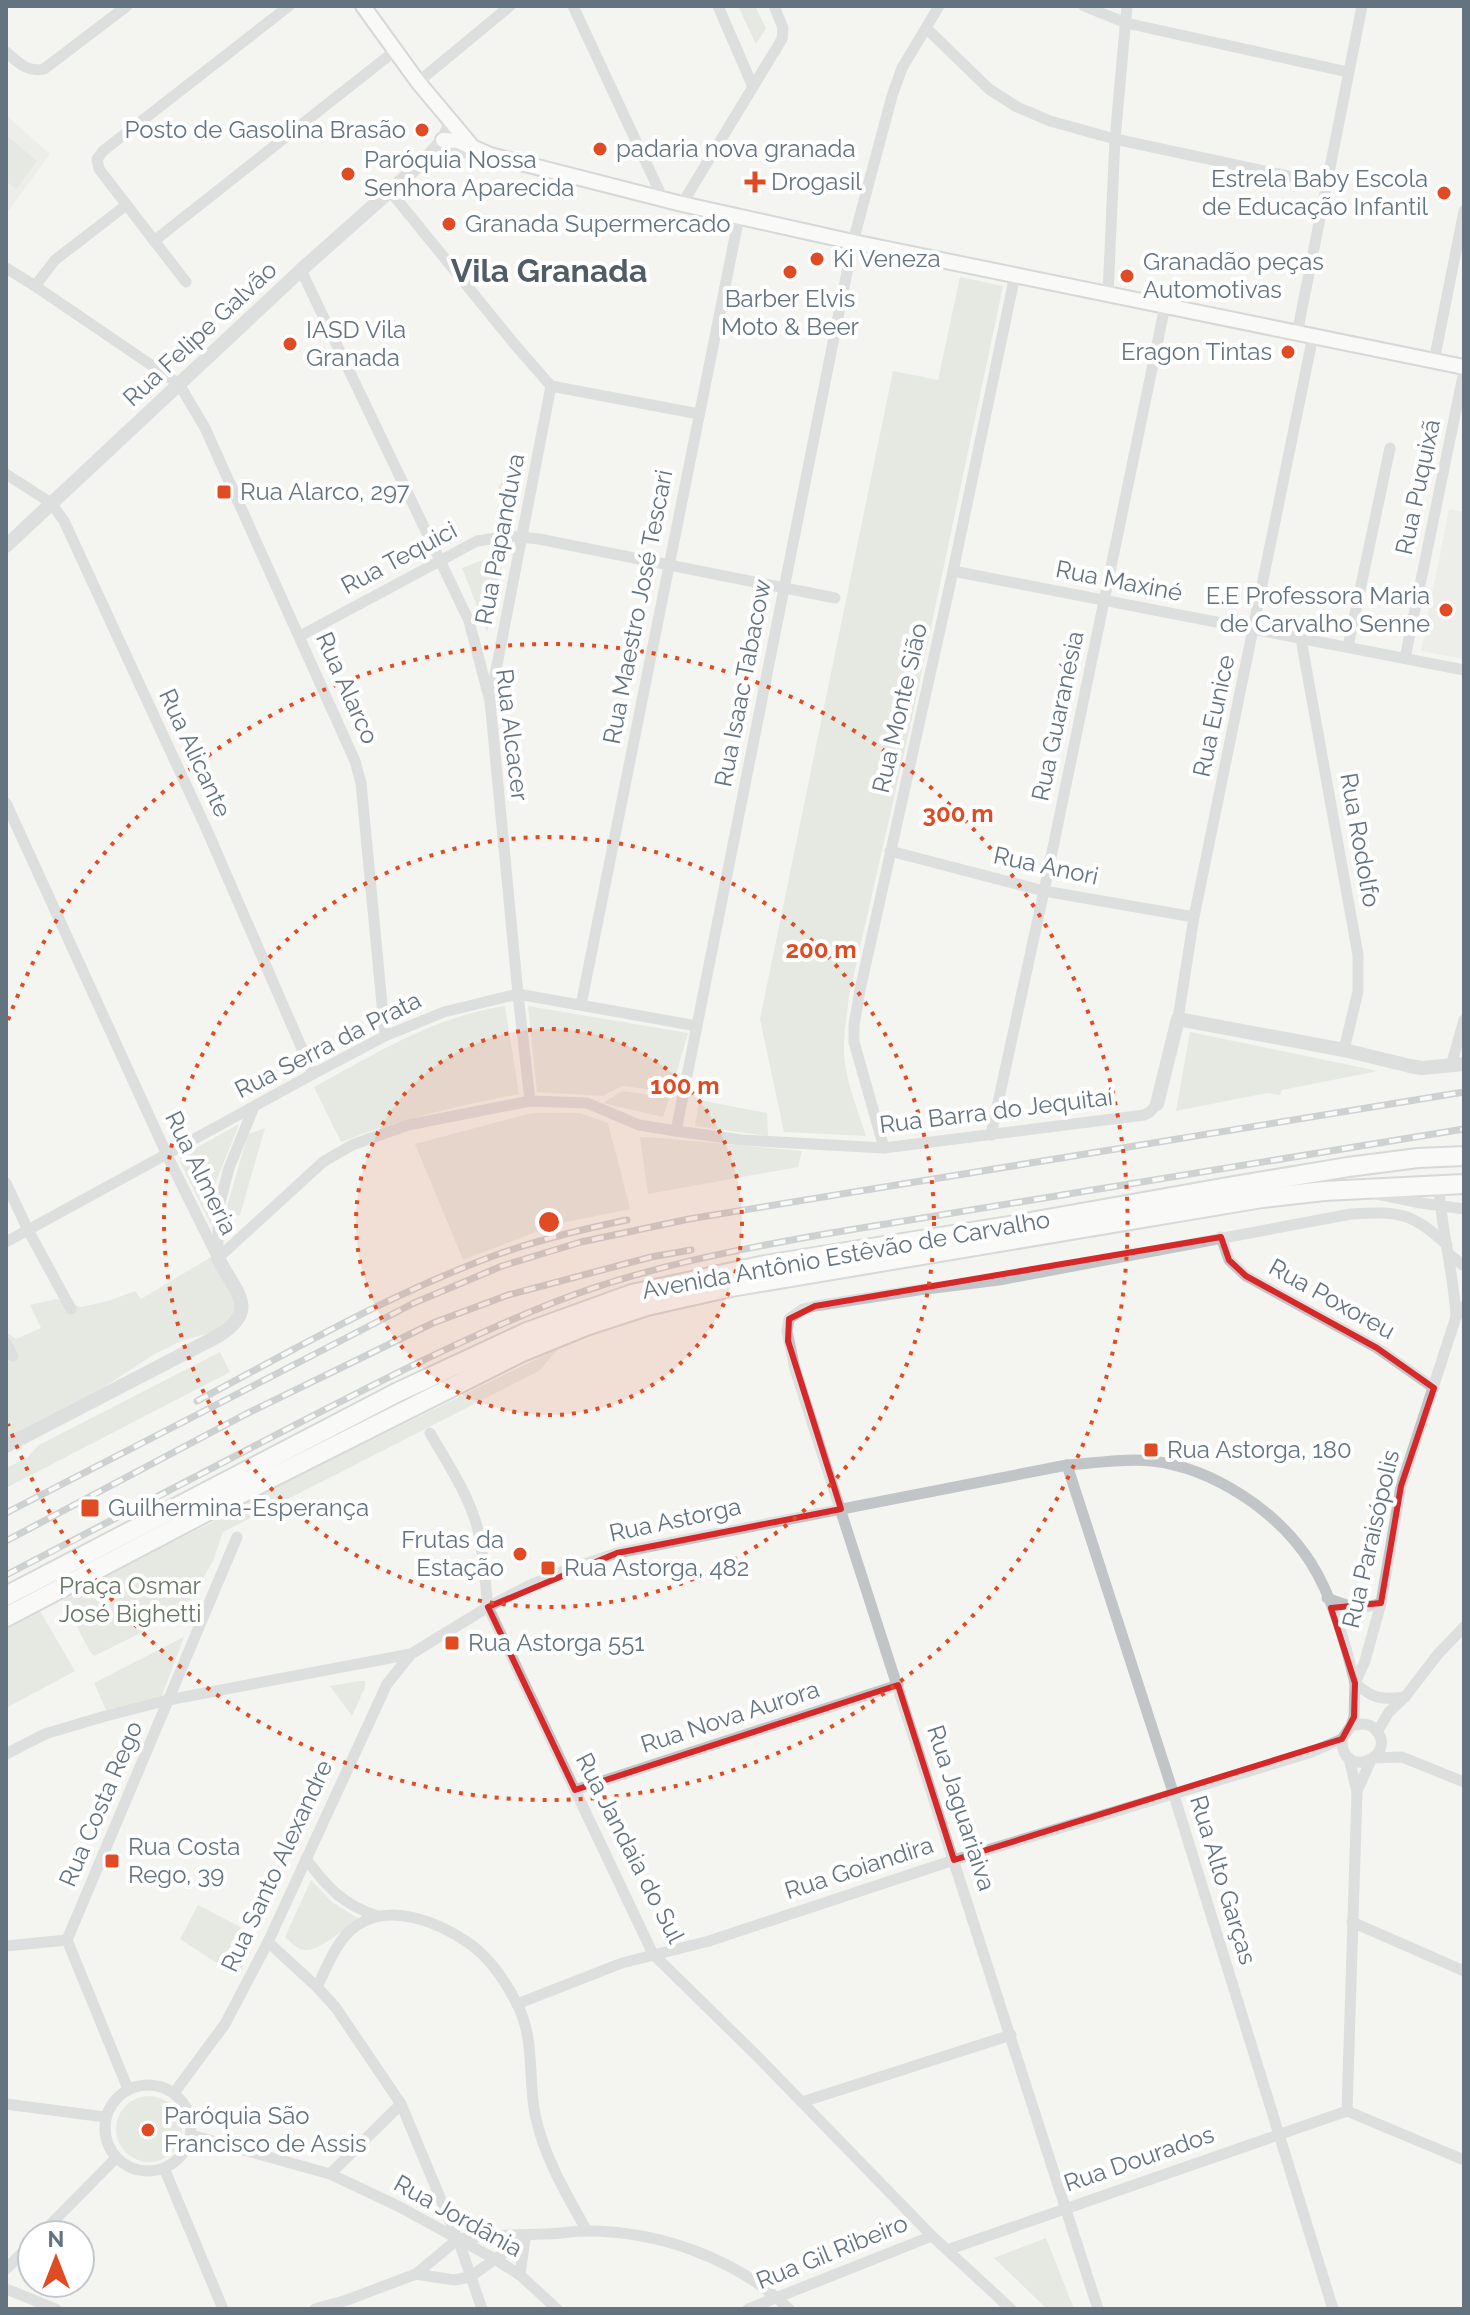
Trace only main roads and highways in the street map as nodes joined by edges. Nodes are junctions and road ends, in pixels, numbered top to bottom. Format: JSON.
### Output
{"nodes":[{"id":1,"x":363,"y":6,"type":"edge"},
{"id":2,"x":443,"y":140,"type":"road end"},
{"id":3,"x":476,"y":149,"type":"junction"},
{"id":4,"x":1464,"y":369,"type":"edge"},
{"id":5,"x":1464,"y":1156,"type":"edge"},
{"id":6,"x":1464,"y":1164,"type":"edge"},
{"id":7,"x":1464,"y":1184,"type":"edge"},
{"id":8,"x":1439,"y":1186,"type":"junction"},
{"id":9,"x":6,"y":1596,"type":"edge"},
{"id":10,"x":6,"y":1617,"type":"edge"}],
"edges":[{"from":1,"to":3,"type":"main road"},
{"from":2,"to":3,"type":"main road"},
{"from":3,"to":4,"type":"main road"},
{"from":5,"to":9,"type":"highway","name":"Avenida Antônio Estêvão de Carvalho"},
{"from":6,"to":8,"type":"highway"},
{"from":7,"to":8,"type":"highway","name":"Avenida Antônio Estêvão de Carvalho"},
{"from":8,"to":10,"type":"highway","name":"Avenida Antônio Estêvão de Carvalho"}]}
